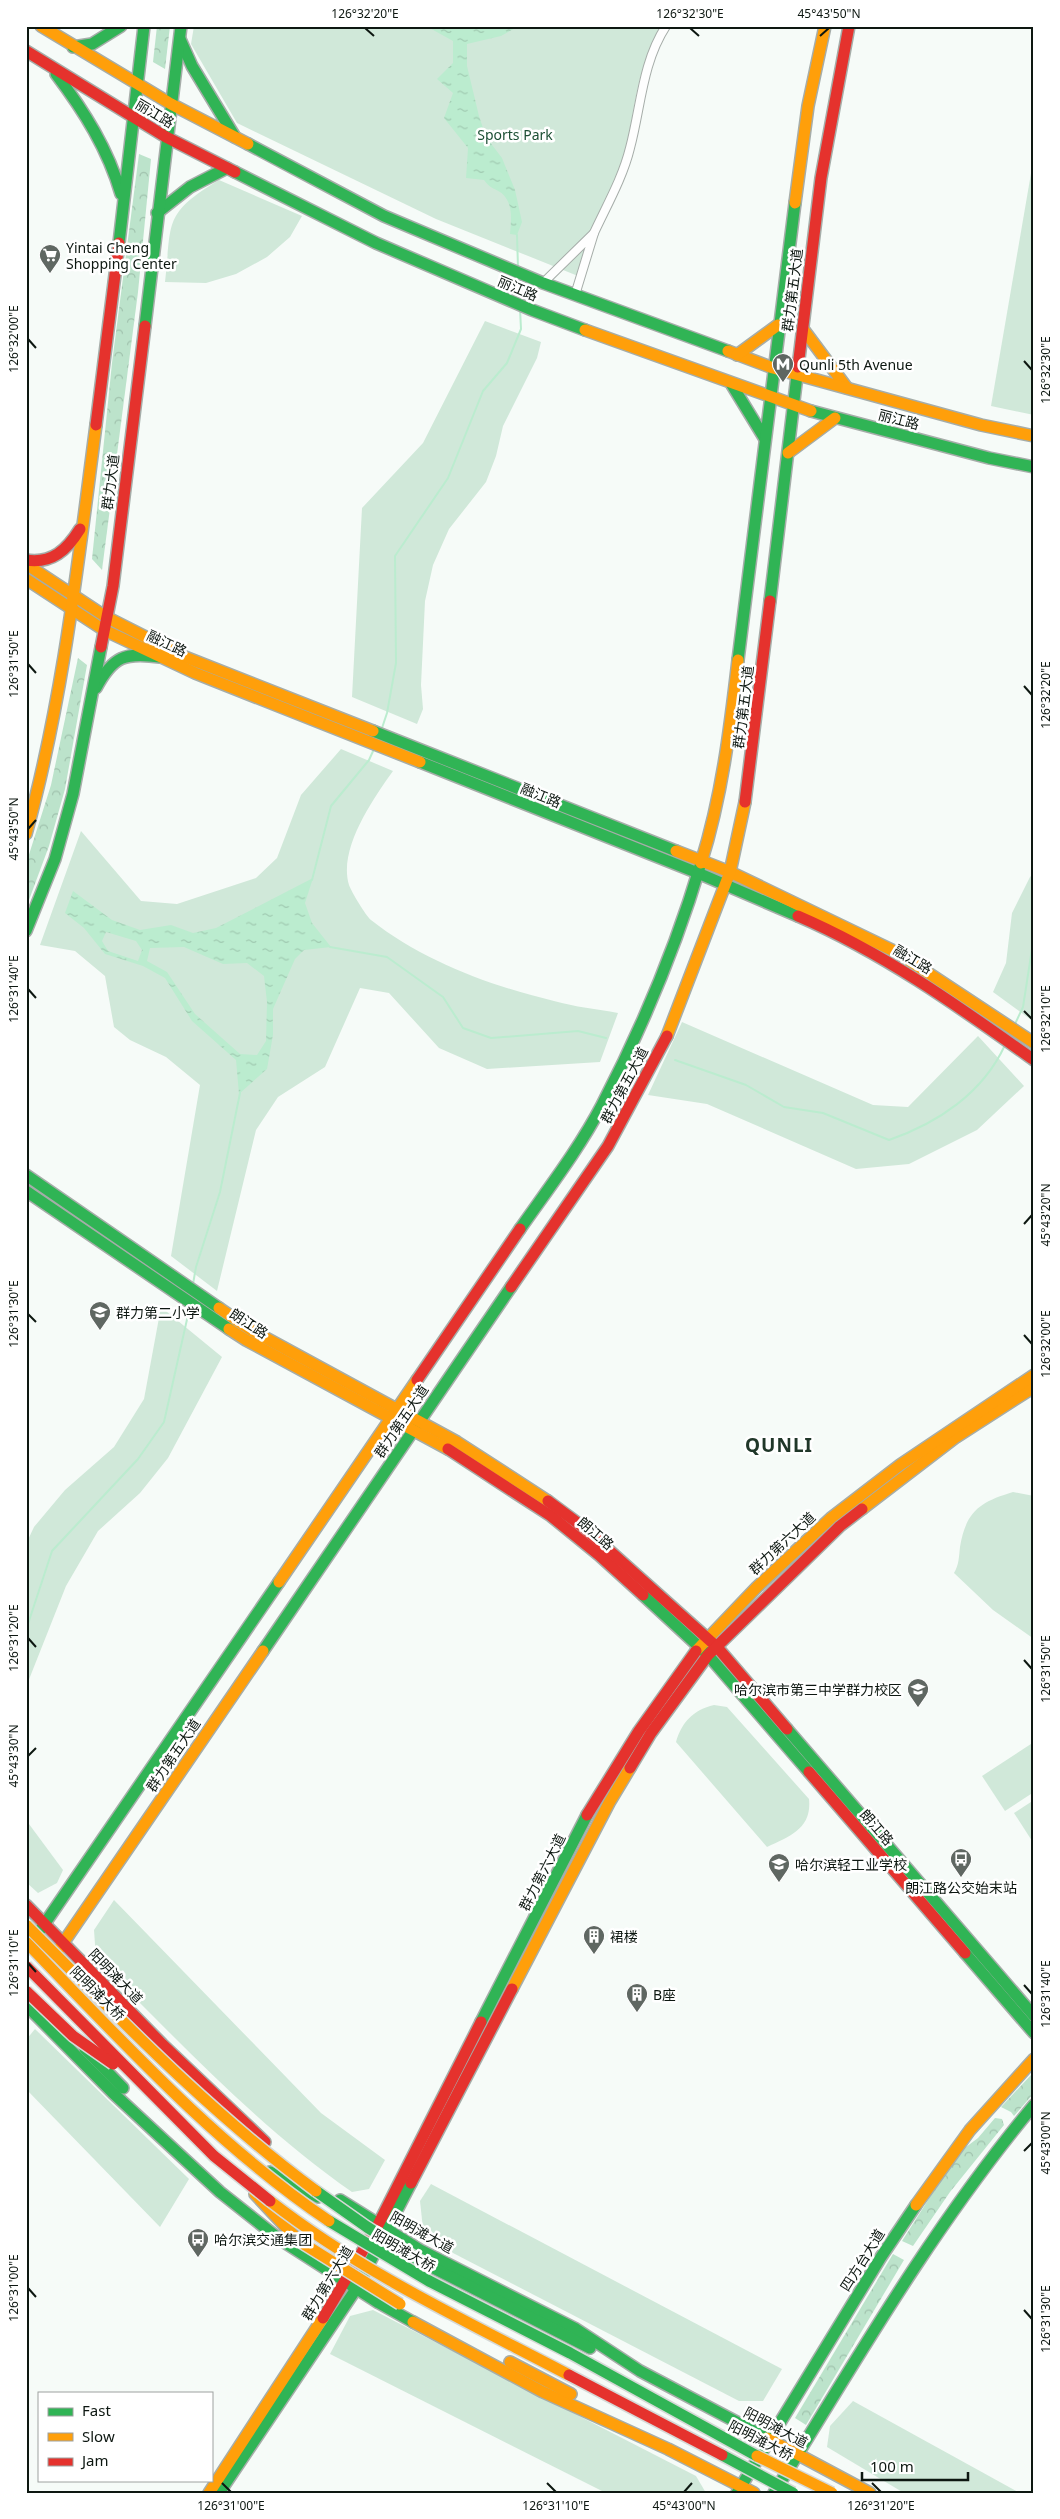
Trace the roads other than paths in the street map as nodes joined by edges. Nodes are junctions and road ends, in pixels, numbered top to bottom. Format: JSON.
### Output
{"nodes":[{"id":1,"x":41,"y":26,"type":"edge"},
{"id":2,"x":121,"y":26,"type":"edge"},
{"id":3,"x":144,"y":26,"type":"edge"},
{"id":4,"x":666,"y":26,"type":"edge"},
{"id":5,"x":825,"y":26,"type":"edge"},
{"id":6,"x":849,"y":26,"type":"edge"},
{"id":7,"x":180,"y":32,"type":"edge"},
{"id":8,"x":73,"y":47,"type":"junction"},
{"id":9,"x":26,"y":51,"type":"edge"},
{"id":10,"x":50,"y":66,"type":"junction"},
{"id":11,"x":137,"y":85,"type":"junction"},
{"id":12,"x":171,"y":104,"type":"junction"},
{"id":13,"x":133,"y":118,"type":"junction"},
{"id":14,"x":166,"y":137,"type":"junction"},
{"id":15,"x":237,"y":138,"type":"junction"},
{"id":16,"x":227,"y":168,"type":"junction"},
{"id":17,"x":123,"y":202,"type":"junction"},
{"id":18,"x":157,"y":213,"type":"junction"},
{"id":19,"x":594,"y":233,"type":"junction"},
{"id":20,"x":543,"y":283,"type":"junction"},
{"id":21,"x":575,"y":296,"type":"junction"},
{"id":22,"x":778,"y":324,"type":"junction"},
{"id":23,"x":803,"y":329,"type":"junction"},
{"id":24,"x":737,"y":355,"type":"junction"},
{"id":25,"x":772,"y":368,"type":"junction"},
{"id":26,"x":797,"y":375,"type":"junction"},
{"id":27,"x":732,"y":385,"type":"junction"},
{"id":28,"x":847,"y":388,"type":"junction"},
{"id":29,"x":770,"y":398,"type":"junction"},
{"id":30,"x":794,"y":407,"type":"junction"},
{"id":31,"x":835,"y":418,"type":"junction"},
{"id":32,"x":1034,"y":436,"type":"edge"},
{"id":33,"x":765,"y":439,"type":"junction"},
{"id":34,"x":788,"y":453,"type":"junction"},
{"id":35,"x":1034,"y":467,"type":"edge"},
{"id":36,"x":83,"y":525,"type":"junction"},
{"id":37,"x":26,"y":560,"type":"edge"},
{"id":38,"x":26,"y":564,"type":"edge"},
{"id":39,"x":26,"y":579,"type":"edge"},
{"id":40,"x":73,"y":594,"type":"junction"},
{"id":41,"x":71,"y":608,"type":"junction"},
{"id":42,"x":106,"y":617,"type":"junction"},
{"id":43,"x":104,"y":630,"type":"junction"},
{"id":44,"x":160,"y":657,"type":"junction"},
{"id":45,"x":91,"y":700,"type":"junction"},
{"id":46,"x":363,"y":733,"type":"junction"},
{"id":47,"x":397,"y":747,"type":"junction"},
{"id":48,"x":26,"y":834,"type":"edge"},
{"id":49,"x":702,"y":859,"type":"junction"},
{"id":50,"x":730,"y":872,"type":"junction"},
{"id":51,"x":698,"y":873,"type":"junction"},
{"id":52,"x":725,"y":885,"type":"junction"},
{"id":53,"x":28,"y":927,"type":"edge"},
{"id":54,"x":1034,"y":1043,"type":"edge"},
{"id":55,"x":1032,"y":1058,"type":"edge"},
{"id":56,"x":26,"y":1175,"type":"edge"},
{"id":57,"x":26,"y":1191,"type":"edge"},
{"id":58,"x":1034,"y":1375,"type":"edge"},
{"id":59,"x":1034,"y":1387,"type":"edge"},
{"id":60,"x":394,"y":1414,"type":"junction"},
{"id":61,"x":415,"y":1425,"type":"junction"},
{"id":62,"x":708,"y":1647,"type":"junction"},
{"id":63,"x":26,"y":1905,"type":"edge"},
{"id":64,"x":44,"y":1924,"type":"junction"},
{"id":65,"x":26,"y":1926,"type":"edge"},
{"id":66,"x":26,"y":1942,"type":"edge"},
{"id":67,"x":64,"y":1943,"type":"junction"},
{"id":68,"x":26,"y":1952,"type":"edge"},
{"id":69,"x":26,"y":1966,"type":"edge"},
{"id":70,"x":26,"y":1991,"type":"edge"},
{"id":71,"x":26,"y":1999,"type":"edge"},
{"id":72,"x":26,"y":2005,"type":"edge"},
{"id":73,"x":1034,"y":2016,"type":"edge"},
{"id":74,"x":118,"y":2017,"type":"junction"},
{"id":75,"x":1034,"y":2033,"type":"edge"},
{"id":76,"x":73,"y":2036,"type":"junction"},
{"id":77,"x":1034,"y":2059,"type":"edge"},
{"id":78,"x":150,"y":2066,"type":"junction"},
{"id":79,"x":139,"y":2082,"type":"junction"},
{"id":80,"x":1034,"y":2106,"type":"edge"},
{"id":81,"x":252,"y":2163,"type":"junction"},
{"id":82,"x":236,"y":2175,"type":"junction"},
{"id":83,"x":333,"y":2205,"type":"junction"},
{"id":84,"x":383,"y":2228,"type":"junction"},
{"id":85,"x":299,"y":2241,"type":"junction"},
{"id":86,"x":346,"y":2283,"type":"junction"},
{"id":87,"x":356,"y":2289,"type":"junction"},
{"id":88,"x":640,"y":2371,"type":"junction"},
{"id":89,"x":769,"y":2440,"type":"junction"},
{"id":90,"x":668,"y":2449,"type":"junction"},
{"id":91,"x":797,"y":2456,"type":"junction"},
{"id":92,"x":739,"y":2489,"type":"edge"},
{"id":93,"x":209,"y":2493,"type":"edge"},
{"id":94,"x":219,"y":2493,"type":"edge"},
{"id":95,"x":754,"y":2493,"type":"edge"},
{"id":96,"x":774,"y":2493,"type":"edge"},
{"id":97,"x":793,"y":2493,"type":"edge"},
{"id":98,"x":832,"y":2493,"type":"edge"},
{"id":99,"x":870,"y":2493,"type":"edge"}],
"edges":[{"from":1,"to":8,"type":"main road","name":"丽江路"},
{"from":2,"to":8,"type":"main road"},
{"from":3,"to":11,"type":"main road","name":"群力大道"},
{"from":4,"to":19,"type":"street"},
{"from":5,"to":22,"type":"main road","name":"群力第五大道"},
{"from":6,"to":23,"type":"main road","name":"群力第五大道"},
{"from":7,"to":12,"type":"main road","name":"群力大道"},
{"from":7,"to":15,"type":"main road"},
{"from":8,"to":11,"type":"main road","name":"丽江路"},
{"from":9,"to":10,"type":"main road","name":"丽江路"},
{"from":10,"to":13,"type":"main road","name":"丽江路"},
{"from":10,"to":17,"type":"main road"},
{"from":11,"to":12,"type":"main road","name":"丽江路"},
{"from":11,"to":13,"type":"main road","name":"群力大道"},
{"from":12,"to":14,"type":"main road","name":"群力大道"},
{"from":12,"to":15,"type":"main road","name":"丽江路"},
{"from":13,"to":14,"type":"main road","name":"丽江路"},
{"from":13,"to":17,"type":"main road","name":"群力大道"},
{"from":14,"to":16,"type":"main road","name":"丽江路"},
{"from":14,"to":18,"type":"main road","name":"群力大道"},
{"from":15,"to":20,"type":"main road","name":"丽江路"},
{"from":16,"to":18,"type":"main road"},
{"from":16,"to":27,"type":"main road","name":"丽江路"},
{"from":17,"to":36,"type":"main road","name":"群力大道"},
{"from":18,"to":42,"type":"main road","name":"群力大道"},
{"from":19,"to":20,"type":"street"},
{"from":19,"to":21,"type":"street"},
{"from":20,"to":21,"type":"main road","name":"丽江路"},
{"from":21,"to":24,"type":"main road","name":"丽江路"},
{"from":22,"to":24,"type":"main road"},
{"from":22,"to":25,"type":"main road","name":"群力第五大道"},
{"from":23,"to":26,"type":"main road","name":"群力第五大道"},
{"from":23,"to":28,"type":"main road"},
{"from":24,"to":25,"type":"main road","name":"丽江路"},
{"from":25,"to":26,"type":"main road","name":"丽江路"},
{"from":25,"to":29,"type":"main road","name":"群力第五大道"},
{"from":26,"to":28,"type":"main road","name":"丽江路"},
{"from":26,"to":30,"type":"main road","name":"群力第五大道"},
{"from":27,"to":29,"type":"main road","name":"丽江路"},
{"from":27,"to":33,"type":"main road"},
{"from":28,"to":32,"type":"main road","name":"丽江路"},
{"from":29,"to":30,"type":"main road","name":"丽江路"},
{"from":29,"to":33,"type":"main road","name":"群力第五大道"},
{"from":30,"to":31,"type":"main road","name":"丽江路"},
{"from":30,"to":34,"type":"main road","name":"群力第五大道"},
{"from":31,"to":34,"type":"main road"},
{"from":31,"to":35,"type":"main road","name":"丽江路"},
{"from":33,"to":49,"type":"main road","name":"群力第五大道"},
{"from":34,"to":50,"type":"main road","name":"群力第五大道"},
{"from":36,"to":37,"type":"main road"},
{"from":36,"to":40,"type":"main road","name":"群力大道"},
{"from":38,"to":40,"type":"main road","name":"融江路"},
{"from":39,"to":41,"type":"main road","name":"融江路"},
{"from":40,"to":41,"type":"main road","name":"群力大道"},
{"from":40,"to":42,"type":"main road","name":"融江路"},
{"from":41,"to":43,"type":"main road","name":"融江路"},
{"from":41,"to":48,"type":"main road","name":"群力大道"},
{"from":42,"to":43,"type":"main road","name":"群力大道"},
{"from":42,"to":46,"type":"main road","name":"融江路"},
{"from":43,"to":44,"type":"main road","name":"融江路"},
{"from":43,"to":45,"type":"main road","name":"群力大道"},
{"from":44,"to":45,"type":"main road"},
{"from":44,"to":46,"type":"main road","name":"融江路"},
{"from":45,"to":53,"type":"main road","name":"群力大道"},
{"from":46,"to":47,"type":"main road","name":"融江路"},
{"from":47,"to":49,"type":"main road","name":"融江路"},
{"from":47,"to":51,"type":"main road","name":"融江路"},
{"from":49,"to":50,"type":"main road","name":"融江路"},
{"from":49,"to":51,"type":"main road","name":"群力第五大道"},
{"from":50,"to":52,"type":"main road","name":"群力第五大道"},
{"from":50,"to":54,"type":"main road","name":"融江路"},
{"from":51,"to":52,"type":"main road","name":"融江路"},
{"from":51,"to":60,"type":"main road","name":"群力第五大道"},
{"from":52,"to":55,"type":"main road","name":"融江路"},
{"from":52,"to":61,"type":"main road","name":"群力第五大道"},
{"from":56,"to":60,"type":"main road","name":"朗江路"},
{"from":57,"to":60,"type":"main road","name":"朗江路"},
{"from":58,"to":62,"type":"main road","name":"群力第六大道"},
{"from":59,"to":62,"type":"main road","name":"群力第六大道"},
{"from":60,"to":61,"type":"main road","name":"朗江路"},
{"from":60,"to":64,"type":"main road","name":"群力第五大道"},
{"from":61,"to":62,"type":"main road","name":"朗江路"},
{"from":61,"to":67,"type":"main road","name":"群力第五大道"},
{"from":62,"to":73,"type":"main road","name":"朗江路"},
{"from":62,"to":75,"type":"main road","name":"朗江路"},
{"from":62,"to":84,"type":"main road","name":"群力第六大道"},
{"from":63,"to":64,"type":"main road","name":"阳明滩大道"},
{"from":64,"to":67,"type":"main road","name":"阳明滩大道"},
{"from":64,"to":68,"type":"main road","name":"群力第五大道"},
{"from":65,"to":74,"type":"main road","bridge":true},
{"from":66,"to":78,"type":"main road","name":"阳明滩大桥","bridge":true},
{"from":67,"to":71,"type":"main road","name":"群力第五大道"},
{"from":67,"to":84,"type":"main road","name":"阳明滩大道"},
{"from":69,"to":79,"type":"main road","bridge":true},
{"from":70,"to":76,"type":"main road","bridge":true},
{"from":72,"to":86,"type":"main road"},
{"from":74,"to":78,"type":"main road","bridge":true},
{"from":74,"to":83,"type":"main road","bridge":true},
{"from":76,"to":79,"type":"main road","bridge":true},
{"from":76,"to":85,"type":"main road","bridge":true},
{"from":77,"to":89,"type":"main road","name":"四方台大道"},
{"from":78,"to":81,"type":"main road","name":"阳明滩大桥","bridge":true},
{"from":79,"to":82,"type":"main road","bridge":true},
{"from":80,"to":91,"type":"main road"},
{"from":81,"to":83,"type":"main road","bridge":true},
{"from":81,"to":98,"type":"main road","name":"阳明滩大桥","bridge":true},
{"from":82,"to":85,"type":"main road","bridge":true},
{"from":82,"to":97,"type":"main road","bridge":true},
{"from":83,"to":88,"type":"main road","bridge":true},
{"from":84,"to":86,"type":"main road","name":"群力第六大道"},
{"from":84,"to":87,"type":"main road","name":"群力第六大道"},
{"from":84,"to":88,"type":"main road","name":"阳明滩大道"},
{"from":85,"to":90,"type":"main road","bridge":true},
{"from":86,"to":87,"type":"main road"},
{"from":86,"to":93,"type":"main road","name":"群力第六大道"},
{"from":87,"to":90,"type":"main road"},
{"from":87,"to":94,"type":"main road","name":"群力第六大道"},
{"from":88,"to":89,"type":"main road","name":"阳明滩大道"},
{"from":89,"to":91,"type":"main road","name":"阳明滩大道"},
{"from":89,"to":92,"type":"main road","name":"四方台大道"},
{"from":90,"to":92,"type":"main road"},
{"from":91,"to":96,"type":"main road"},
{"from":91,"to":99,"type":"main road","name":"阳明滩大道"},
{"from":92,"to":95,"type":"main road"}]}
